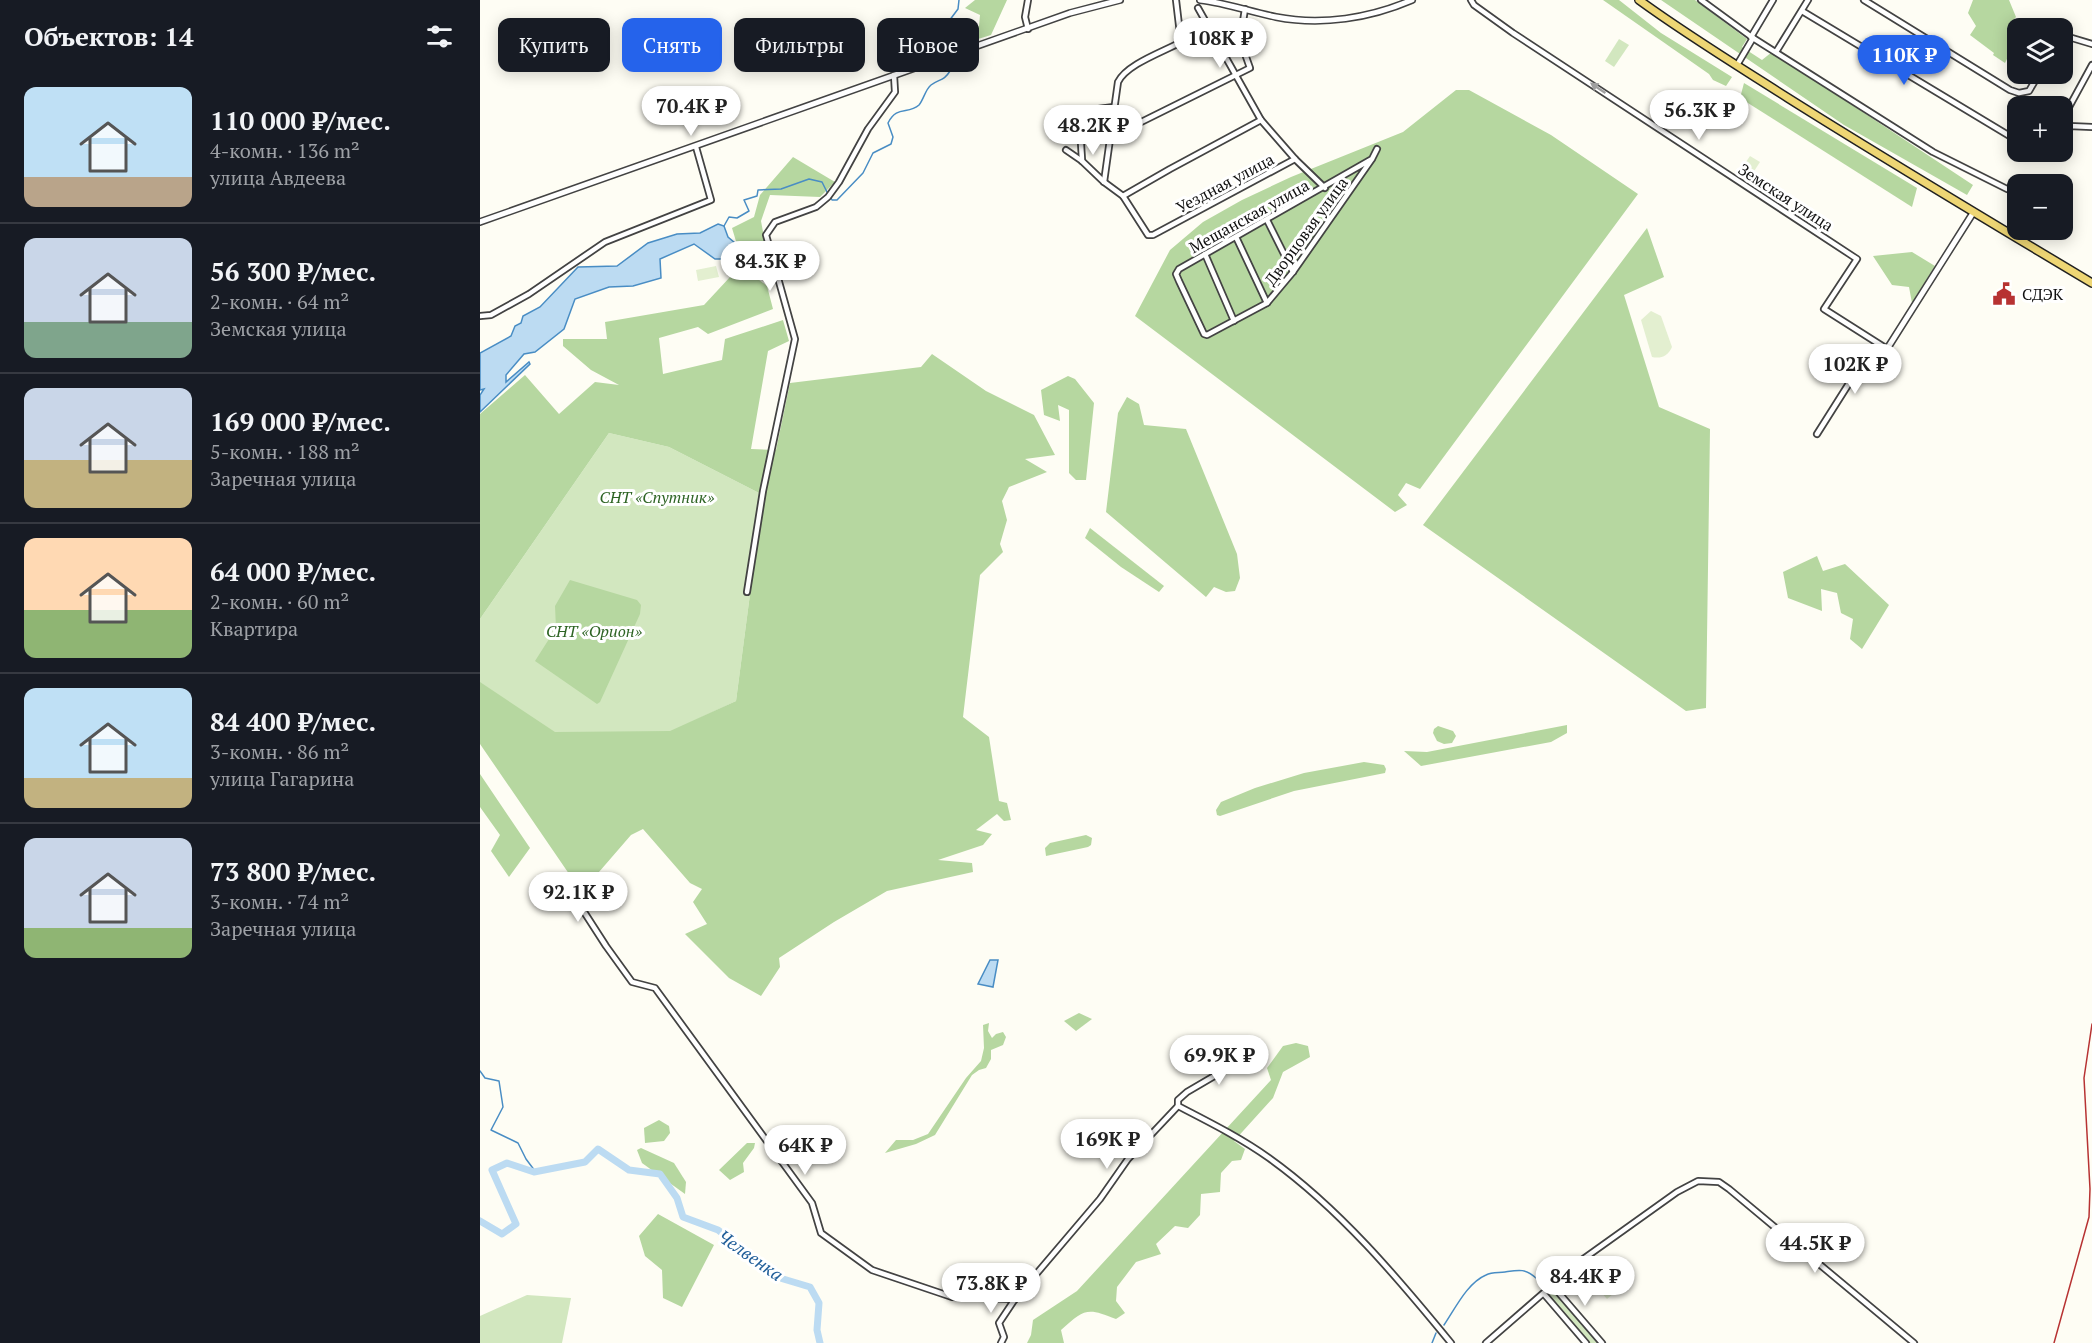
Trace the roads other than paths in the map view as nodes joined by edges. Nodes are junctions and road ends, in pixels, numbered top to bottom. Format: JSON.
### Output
{"nodes":[{"id":1,"x":1028,"y":0,"type":"edge"},
{"id":2,"x":1120,"y":0,"type":"edge"},
{"id":3,"x":1176,"y":0,"type":"edge"},
{"id":4,"x":1200,"y":0,"type":"edge"},
{"id":5,"x":1412,"y":0,"type":"edge"},
{"id":6,"x":1471,"y":0,"type":"edge"},
{"id":7,"x":1639,"y":0,"type":"edge"},
{"id":8,"x":1701,"y":0,"type":"edge"},
{"id":9,"x":1773,"y":0,"type":"edge"},
{"id":10,"x":1808,"y":0,"type":"edge"},
{"id":11,"x":1864,"y":0,"type":"edge"},
{"id":12,"x":1198,"y":8,"type":"dead end"},
{"id":13,"x":1245,"y":9,"type":"junction"},
{"id":14,"x":1802,"y":11,"type":"junction"},
{"id":15,"x":1209,"y":28,"type":"junction"},
{"id":16,"x":1028,"y":29,"type":"junction"},
{"id":17,"x":1752,"y":38,"type":"junction"},
{"id":18,"x":2073,"y":38,"type":"edge"},
{"id":19,"x":1181,"y":42,"type":"junction"},
{"id":20,"x":2092,"y":44,"type":"edge"},
{"id":21,"x":1776,"y":52,"type":"junction"},
{"id":22,"x":1737,"y":65,"type":"junction"},
{"id":23,"x":2092,"y":65,"type":"edge"},
{"id":24,"x":1236,"y":74,"type":"junction"},
{"id":25,"x":894,"y":75,"type":"junction"},
{"id":26,"x":2033,"y":84,"type":"edge"},
{"id":27,"x":2073,"y":100,"type":"edge"},
{"id":28,"x":1114,"y":107,"type":"junction"},
{"id":29,"x":1261,"y":120,"type":"junction"},
{"id":30,"x":2073,"y":126,"type":"edge"},
{"id":31,"x":2092,"y":128,"type":"edge"},
{"id":32,"x":2007,"y":134,"type":"edge"},
{"id":33,"x":1111,"y":137,"type":"junction"},
{"id":34,"x":696,"y":147,"type":"junction"},
{"id":35,"x":1377,"y":149,"type":"dead end"},
{"id":36,"x":1066,"y":150,"type":"dead end"},
{"id":37,"x":1295,"y":159,"type":"junction"},
{"id":38,"x":1372,"y":159,"type":"junction"},
{"id":39,"x":1082,"y":161,"type":"junction"},
{"id":40,"x":1104,"y":182,"type":"junction"},
{"id":41,"x":1325,"y":188,"type":"junction"},
{"id":42,"x":2007,"y":189,"type":"dead end"},
{"id":43,"x":1124,"y":196,"type":"junction"},
{"id":44,"x":1973,"y":213,"type":"junction"},
{"id":45,"x":1267,"y":220,"type":"junction"},
{"id":46,"x":480,"y":222,"type":"edge"},
{"id":47,"x":1236,"y":237,"type":"junction"},
{"id":48,"x":1205,"y":254,"type":"junction"},
{"id":49,"x":1293,"y":272,"type":"junction"},
{"id":50,"x":2092,"y":283,"type":"edge"},
{"id":51,"x":1267,"y":303,"type":"junction"},
{"id":52,"x":480,"y":316,"type":"edge"},
{"id":53,"x":1234,"y":321,"type":"junction"},
{"id":54,"x":1212,"y":333,"type":"joint"},
{"id":55,"x":1887,"y":349,"type":"junction"},
{"id":56,"x":1816,"y":434,"type":"dead end"},
{"id":57,"x":747,"y":592,"type":"dead end"},
{"id":58,"x":563,"y":889,"type":"dead end"},
{"id":59,"x":1245,"y":1058,"type":"dead end"},
{"id":60,"x":1178,"y":1106,"type":"junction"},
{"id":61,"x":1552,"y":1285,"type":"junction"},
{"id":62,"x":1544,"y":1294,"type":"junction"},
{"id":63,"x":1015,"y":1299,"type":"junction"},
{"id":64,"x":1001,"y":1343,"type":"edge"},
{"id":65,"x":1451,"y":1343,"type":"edge"},
{"id":66,"x":1486,"y":1343,"type":"edge"},
{"id":67,"x":1586,"y":1343,"type":"edge"},
{"id":68,"x":1602,"y":1343,"type":"edge"},
{"id":69,"x":1914,"y":1343,"type":"edge"}],
"edges":[{"from":1,"to":16,"type":"street"},
{"from":2,"to":16,"type":"street"},
{"from":3,"to":19,"type":"street"},
{"from":4,"to":13,"type":"street"},
{"from":5,"to":13,"type":"street"},
{"from":55,"to":6,"type":"street","name":"Земская улица","one_way":true},
{"from":7,"to":22,"type":"main road"},
{"from":8,"to":17,"type":"street"},
{"from":9,"to":17,"type":"street"},
{"from":10,"to":14,"type":"street"},
{"from":11,"to":26,"type":"street"},
{"from":12,"to":15,"type":"street","name":"Уездная улица"},
{"from":13,"to":24,"type":"street"},
{"from":14,"to":21,"type":"street"},
{"from":14,"to":32,"type":"street"},
{"from":15,"to":19,"type":"street"},
{"from":15,"to":24,"type":"street","name":"Уездная улица"},
{"from":16,"to":25,"type":"street"},
{"from":17,"to":21,"type":"street"},
{"from":17,"to":22,"type":"street"},
{"from":18,"to":20,"type":"street"},
{"from":19,"to":28,"type":"street"},
{"from":21,"to":42,"type":"street"},
{"from":22,"to":44,"type":"main road"},
{"from":23,"to":27,"type":"street"},
{"from":24,"to":29,"type":"street","name":"Уездная улица"},
{"from":24,"to":33,"type":"street"},
{"from":25,"to":34,"type":"street"},
{"from":25,"to":57,"type":"street"},
{"from":28,"to":33,"type":"street"},
{"from":28,"to":39,"type":"street"},
{"from":29,"to":37,"type":"street","name":"Уездная улица"},
{"from":29,"to":43,"type":"street"},
{"from":30,"to":31,"type":"street"},
{"from":33,"to":40,"type":"street"},
{"from":34,"to":46,"type":"street"},
{"from":34,"to":52,"type":"street"},
{"from":35,"to":38,"type":"street","name":"Дворцовая улица"},
{"from":36,"to":39,"type":"street"},
{"from":37,"to":41,"type":"street"},
{"from":37,"to":43,"type":"street","name":"Уездная улица"},
{"from":38,"to":41,"type":"street","name":"Мещанская улица"},
{"from":38,"to":49,"type":"street","name":"Дворцовая улица"},
{"from":39,"to":40,"type":"street"},
{"from":40,"to":43,"type":"street"},
{"from":41,"to":45,"type":"street","name":"Мещанская улица"},
{"from":44,"to":50,"type":"main road"},
{"from":44,"to":55,"type":"street"},
{"from":45,"to":47,"type":"street","name":"Мещанская улица"},
{"from":45,"to":49,"type":"street"},
{"from":47,"to":48,"type":"street","name":"Мещанская улица"},
{"from":47,"to":51,"type":"street"},
{"from":48,"to":53,"type":"street"},
{"from":48,"to":54,"type":"street","name":"Мещанская улица"},
{"from":49,"to":51,"type":"street","name":"Дворцовая улица"},
{"from":51,"to":53,"type":"street","name":"Дворцовая улица"},
{"from":53,"to":54,"type":"street","name":"Дворцовая улица"},
{"from":55,"to":56,"type":"street"},
{"from":58,"to":63,"type":"street"},
{"from":59,"to":60,"type":"street"},
{"from":60,"to":63,"type":"street"},
{"from":60,"to":65,"type":"street"},
{"from":61,"to":62,"type":"street"},
{"from":61,"to":68,"type":"street"},
{"from":61,"to":69,"type":"street"},
{"from":62,"to":66,"type":"street"},
{"from":62,"to":67,"type":"street"},
{"from":63,"to":64,"type":"street"}]}
